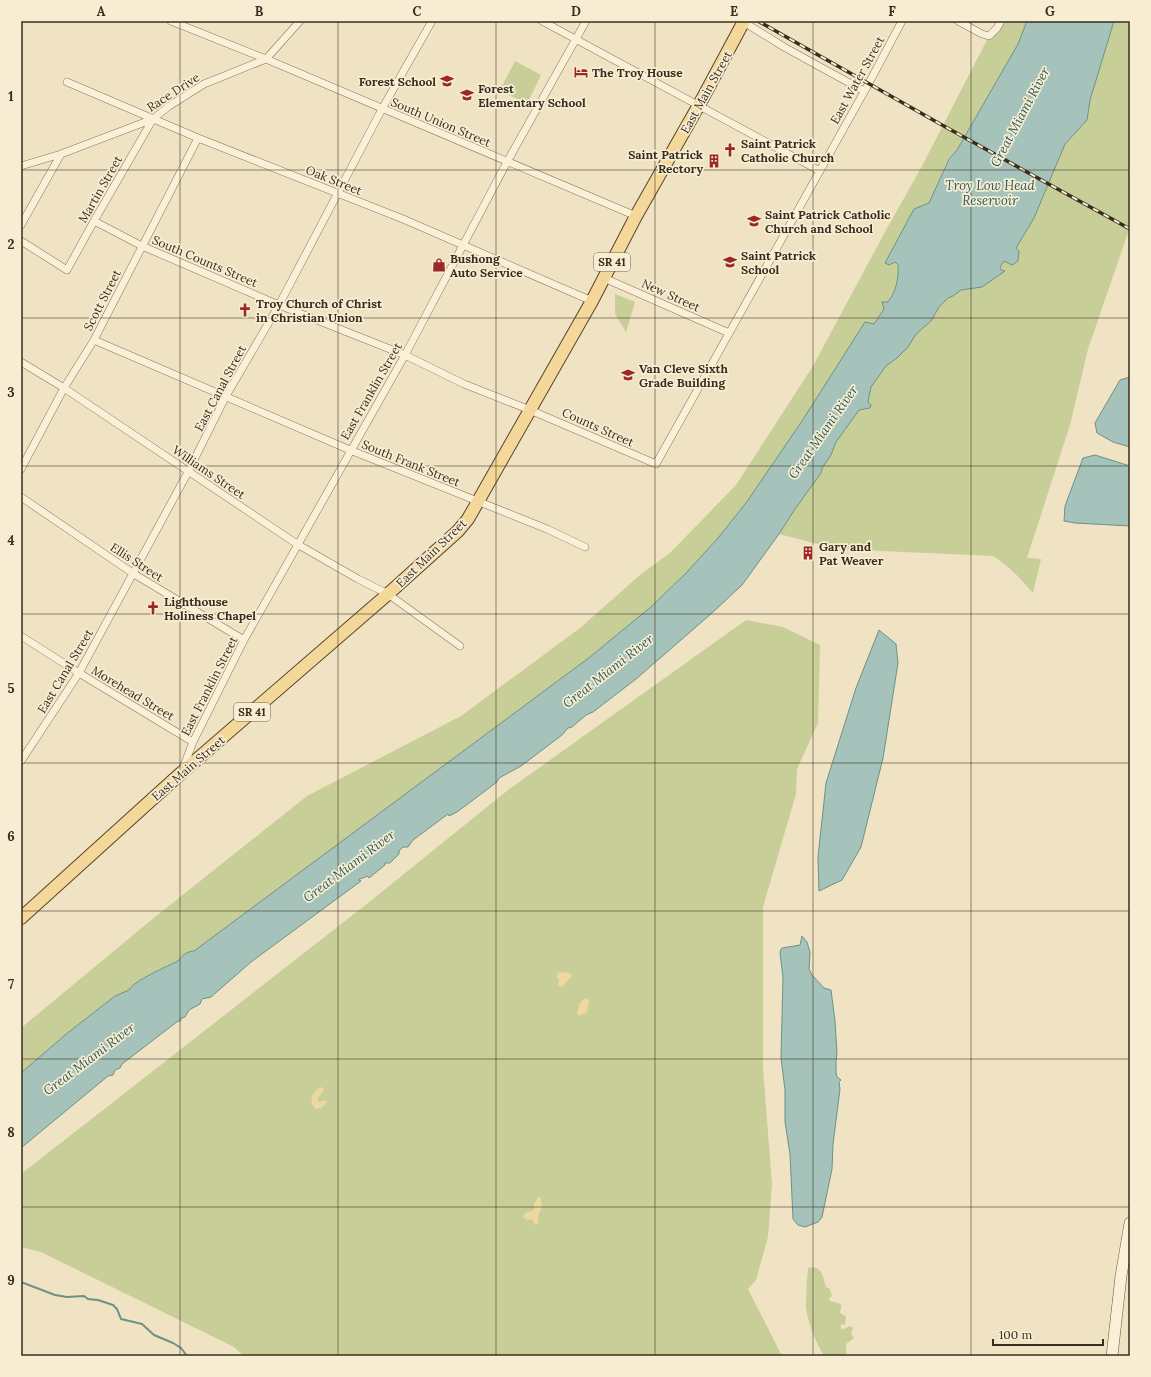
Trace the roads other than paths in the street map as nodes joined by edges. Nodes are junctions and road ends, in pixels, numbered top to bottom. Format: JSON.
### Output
{"nodes":[{"id":1,"x":171,"y":21,"type":"edge"},
{"id":2,"x":300,"y":21,"type":"edge"},
{"id":3,"x":432,"y":21,"type":"edge"},
{"id":4,"x":542,"y":21,"type":"edge"},
{"id":5,"x":586,"y":21,"type":"edge"},
{"id":6,"x":743,"y":21,"type":"edge"},
{"id":7,"x":902,"y":21,"type":"edge"},
{"id":8,"x":958,"y":21,"type":"edge"},
{"id":9,"x":1001,"y":21,"type":"edge"},
{"id":10,"x":576,"y":39,"type":"junction"},
{"id":11,"x":266,"y":59,"type":"junction"},
{"id":12,"x":67,"y":82,"type":"dead end"},
{"id":13,"x":864,"y":91,"type":"junction"},
{"id":14,"x":699,"y":105,"type":"junction"},
{"id":15,"x":382,"y":109,"type":"junction"},
{"id":16,"x":153,"y":119,"type":"junction"},
{"id":17,"x":198,"y":138,"type":"junction"},
{"id":18,"x":61,"y":154,"type":"junction"},
{"id":19,"x":507,"y":162,"type":"junction"},
{"id":20,"x":21,"y":166,"type":"edge"},
{"id":21,"x":820,"y":170,"type":"junction"},
{"id":22,"x":337,"y":192,"type":"junction"},
{"id":23,"x":636,"y":216,"type":"junction"},
{"id":24,"x":94,"y":221,"type":"junction"},
{"id":25,"x":21,"y":225,"type":"edge"},
{"id":26,"x":21,"y":241,"type":"edge"},
{"id":27,"x":463,"y":245,"type":"junction"},
{"id":28,"x":142,"y":246,"type":"junction"},
{"id":29,"x":604,"y":278,"type":"junction"},
{"id":30,"x":592,"y":302,"type":"junction"},
{"id":31,"x":279,"y":305,"type":"junction"},
{"id":32,"x":729,"y":333,"type":"junction"},
{"id":33,"x":94,"y":340,"type":"junction"},
{"id":34,"x":405,"y":354,"type":"junction"},
{"id":35,"x":21,"y":362,"type":"edge"},
{"id":36,"x":64,"y":388,"type":"junction"},
{"id":37,"x":226,"y":396,"type":"junction"},
{"id":38,"x":530,"y":410,"type":"junction"},
{"id":39,"x":350,"y":450,"type":"junction"},
{"id":40,"x":656,"y":464,"type":"joint"},
{"id":41,"x":21,"y":469,"type":"edge"},
{"id":42,"x":188,"y":472,"type":"junction"},
{"id":43,"x":21,"y":497,"type":"edge"},
{"id":44,"x":478,"y":502,"type":"junction"},
{"id":45,"x":297,"y":544,"type":"junction"},
{"id":46,"x":585,"y":547,"type":"dead end"},
{"id":47,"x":134,"y":574,"type":"junction"},
{"id":48,"x":388,"y":594,"type":"junction"},
{"id":49,"x":21,"y":636,"type":"edge"},
{"id":50,"x":244,"y":640,"type":"junction"},
{"id":51,"x":460,"y":646,"type":"dead end"},
{"id":52,"x":79,"y":673,"type":"junction"},
{"id":53,"x":193,"y":742,"type":"junction"},
{"id":54,"x":23,"y":756,"type":"edge"},
{"id":55,"x":180,"y":774,"type":"junction"},
{"id":56,"x":23,"y":912,"type":"edge"},
{"id":57,"x":1130,"y":1223,"type":"edge"},
{"id":58,"x":1126,"y":1277,"type":"edge"},
{"id":59,"x":1112,"y":1356,"type":"edge"}],
"edges":[{"from":1,"to":11,"type":"street","name":"South Union Street"},
{"from":2,"to":11,"type":"street","name":"Race Drive"},
{"from":3,"to":15,"type":"street","name":"East Canal Street"},
{"from":4,"to":10,"type":"street"},
{"from":5,"to":10,"type":"street","name":"East Franklin Street"},
{"from":6,"to":13,"type":"street"},
{"from":6,"to":14,"type":"main road","name":"East Main Street","number":"SR 41"},
{"from":7,"to":13,"type":"street","name":"East Water Street"},
{"from":8,"to":9,"type":"street"},
{"from":10,"to":14,"type":"street"},
{"from":10,"to":19,"type":"street","name":"East Franklin Street"},
{"from":11,"to":15,"type":"street","name":"South Union Street"},
{"from":11,"to":16,"type":"street","name":"Race Drive"},
{"from":12,"to":16,"type":"street","name":"Oak Street"},
{"from":13,"to":21,"type":"street","name":"East Water Street"},
{"from":14,"to":21,"type":"street"},
{"from":14,"to":23,"type":"main road","name":"East Main Street","number":"SR 41"},
{"from":15,"to":19,"type":"street","name":"South Union Street"},
{"from":15,"to":22,"type":"street","name":"East Canal Street"},
{"from":16,"to":17,"type":"street","name":"Oak Street"},
{"from":16,"to":18,"type":"street","name":"Race Drive"},
{"from":16,"to":24,"type":"street","name":"Martin Street"},
{"from":17,"to":22,"type":"street","name":"Oak Street"},
{"from":17,"to":28,"type":"street","name":"Scott Street"},
{"from":18,"to":20,"type":"street","name":"Race Drive"},
{"from":18,"to":25,"type":"street"},
{"from":19,"to":23,"type":"street","name":"South Union Street"},
{"from":19,"to":27,"type":"street","name":"East Franklin Street"},
{"from":21,"to":32,"type":"street","name":"East Water Street"},
{"from":22,"to":27,"type":"street","name":"Oak Street"},
{"from":22,"to":31,"type":"street","name":"East Canal Street"},
{"from":23,"to":29,"type":"main road","name":"East Main Street","number":"SR 41"},
{"from":24,"to":26,"type":"street","name":"Martin Street"},
{"from":24,"to":28,"type":"street","name":"South Counts Street"},
{"from":27,"to":30,"type":"street","name":"Oak Street"},
{"from":27,"to":34,"type":"street","name":"East Franklin Street"},
{"from":28,"to":31,"type":"street","name":"South Counts Street"},
{"from":28,"to":33,"type":"street","name":"Scott Street"},
{"from":29,"to":30,"type":"main road","name":"East Main Street","number":"SR 41"},
{"from":29,"to":32,"type":"street","name":"New Street"},
{"from":30,"to":38,"type":"main road","name":"East Main Street","number":"SR 41"},
{"from":31,"to":34,"type":"street","name":"South Counts Street"},
{"from":31,"to":37,"type":"street","name":"East Canal Street"},
{"from":32,"to":40,"type":"street","name":"East Water Street"},
{"from":33,"to":36,"type":"street","name":"Scott Street"},
{"from":33,"to":37,"type":"street","name":"South Frank Street"},
{"from":34,"to":38,"type":"street","name":"South Counts Street"},
{"from":34,"to":39,"type":"street","name":"East Franklin Street"},
{"from":35,"to":36,"type":"street","name":"Williams Street"},
{"from":36,"to":41,"type":"street","name":"Scott Street"},
{"from":36,"to":42,"type":"street","name":"Williams Street"},
{"from":37,"to":39,"type":"street","name":"South Frank Street"},
{"from":37,"to":42,"type":"street","name":"East Canal Street"},
{"from":38,"to":40,"type":"street","name":"Counts Street"},
{"from":38,"to":44,"type":"main road","name":"East Main Street","number":"SR 41"},
{"from":39,"to":44,"type":"street","name":"South Frank Street"},
{"from":39,"to":45,"type":"street","name":"East Franklin Street"},
{"from":42,"to":45,"type":"street","name":"Williams Street"},
{"from":42,"to":47,"type":"street","name":"East Canal Street"},
{"from":43,"to":47,"type":"street","name":"Ellis Street"},
{"from":44,"to":46,"type":"street","name":"South Frank Street"},
{"from":44,"to":48,"type":"main road","name":"East Main Street","number":"SR 41"},
{"from":45,"to":48,"type":"street","name":"Williams Street"},
{"from":45,"to":50,"type":"street","name":"East Franklin Street"},
{"from":47,"to":50,"type":"street","name":"Ellis Street"},
{"from":47,"to":52,"type":"street","name":"East Canal Street"},
{"from":48,"to":51,"type":"street","name":"Williams Street"},
{"from":48,"to":55,"type":"main road","name":"East Main Street","number":"SR 41"},
{"from":49,"to":52,"type":"street","name":"Morehead Street"},
{"from":50,"to":53,"type":"street","name":"East Franklin Street"},
{"from":52,"to":53,"type":"street","name":"Morehead Street"},
{"from":52,"to":54,"type":"street","name":"East Canal Street"},
{"from":53,"to":55,"type":"street","name":"East Franklin Street"},
{"from":55,"to":56,"type":"main road","name":"East Main Street","number":"SR 41"},
{"from":57,"to":58,"type":"main road"},
{"from":58,"to":59,"type":"main road"}]}
